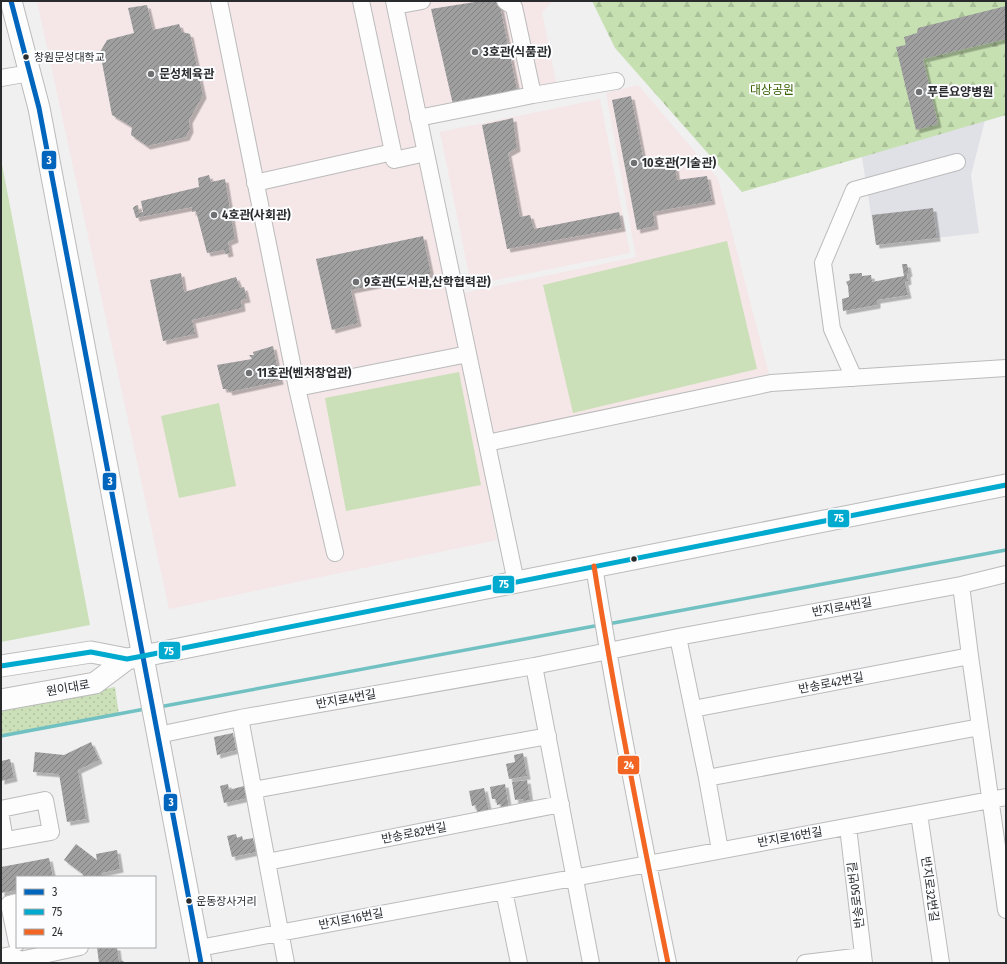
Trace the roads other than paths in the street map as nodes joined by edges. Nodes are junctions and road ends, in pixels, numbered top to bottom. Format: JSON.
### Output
{"nodes":[{"id":1,"x":12,"y":1,"type":"edge"},
{"id":2,"x":219,"y":1,"type":"edge"},
{"id":3,"x":361,"y":1,"type":"edge"},
{"id":4,"x":422,"y":1,"type":"edge"},
{"id":5,"x":505,"y":1,"type":"edge"},
{"id":6,"x":394,"y":3,"type":"edge"},
{"id":7,"x":30,"y":73,"type":"junction"},
{"id":8,"x":1,"y":78,"type":"edge"},
{"id":9,"x":616,"y":82,"type":"dead end"},
{"id":10,"x":533,"y":95,"type":"junction"},
{"id":11,"x":418,"y":118,"type":"junction"},
{"id":12,"x":393,"y":152,"type":"junction"},
{"id":13,"x":426,"y":153,"type":"junction"},
{"id":14,"x":957,"y":162,"type":"dead end"},
{"id":15,"x":255,"y":183,"type":"junction"},
{"id":16,"x":468,"y":354,"type":"junction"},
{"id":17,"x":1006,"y":368,"type":"edge"},
{"id":18,"x":854,"y":378,"type":"junction"},
{"id":19,"x":297,"y":388,"type":"junction"},
{"id":20,"x":487,"y":443,"type":"junction"},
{"id":21,"x":1006,"y":485,"type":"edge"},
{"id":22,"x":336,"y":553,"type":"dead end"},
{"id":23,"x":594,"y":566,"type":"junction"},
{"id":24,"x":1006,"y":574,"type":"edge"},
{"id":25,"x":516,"y":582,"type":"junction"},
{"id":26,"x":961,"y":585,"type":"junction"},
{"id":27,"x":678,"y":637,"type":"junction"},
{"id":28,"x":607,"y":652,"type":"junction"},
{"id":29,"x":970,"y":656,"type":"junction"},
{"id":30,"x":135,"y":657,"type":"junction"},
{"id":31,"x":1,"y":666,"type":"edge"},
{"id":32,"x":534,"y":666,"type":"junction"},
{"id":33,"x":1,"y":700,"type":"edge"},
{"id":34,"x":693,"y":709,"type":"junction"},
{"id":35,"x":240,"y":718,"type":"junction"},
{"id":36,"x":980,"y":727,"type":"junction"},
{"id":37,"x":157,"y":731,"type":"junction"},
{"id":38,"x":548,"y":736,"type":"junction"},
{"id":39,"x":707,"y":778,"type":"junction"},
{"id":40,"x":254,"y":790,"type":"junction"},
{"id":41,"x":1006,"y":797,"type":"edge"},
{"id":42,"x":990,"y":800,"type":"junction"},
{"id":43,"x":561,"y":804,"type":"junction"},
{"id":44,"x":1,"y":809,"type":"edge"},
{"id":45,"x":919,"y":814,"type":"junction"},
{"id":46,"x":1,"y":817,"type":"edge"},
{"id":47,"x":848,"y":827,"type":"junction"},
{"id":48,"x":3,"y":841,"type":"edge"},
{"id":49,"x":720,"y":850,"type":"junction"},
{"id":50,"x":267,"y":862,"type":"junction"},
{"id":51,"x":648,"y":864,"type":"junction"},
{"id":52,"x":575,"y":877,"type":"junction"},
{"id":53,"x":504,"y":891,"type":"junction"},
{"id":54,"x":16,"y":902,"type":"edge"},
{"id":55,"x":1006,"y":910,"type":"edge"},
{"id":56,"x":280,"y":933,"type":"junction"},
{"id":57,"x":16,"y":938,"type":"edge"},
{"id":58,"x":71,"y":948,"type":"edge"},
{"id":59,"x":19,"y":954,"type":"edge"},
{"id":60,"x":200,"y":956,"type":"edge"},
{"id":61,"x":1,"y":958,"type":"edge"},
{"id":62,"x":864,"y":960,"type":"edge"},
{"id":63,"x":286,"y":963,"type":"edge"},
{"id":64,"x":519,"y":963,"type":"edge"},
{"id":65,"x":591,"y":963,"type":"edge"},
{"id":66,"x":668,"y":963,"type":"edge"},
{"id":67,"x":805,"y":963,"type":"edge"},
{"id":68,"x":941,"y":963,"type":"edge"}],
"edges":[{"from":1,"to":7,"type":"main road"},
{"from":2,"to":15,"type":"street"},
{"from":3,"to":12,"type":"street"},
{"from":4,"to":6,"type":"street"},
{"from":5,"to":10,"type":"street"},
{"from":6,"to":11,"type":"street"},
{"from":7,"to":8,"type":"street"},
{"from":7,"to":30,"type":"main road"},
{"from":9,"to":10,"type":"street"},
{"from":10,"to":11,"type":"street"},
{"from":11,"to":13,"type":"street"},
{"from":12,"to":13,"type":"street"},
{"from":12,"to":15,"type":"street"},
{"from":13,"to":16,"type":"street"},
{"from":14,"to":18,"type":"street"},
{"from":15,"to":19,"type":"street"},
{"from":16,"to":19,"type":"street"},
{"from":16,"to":20,"type":"street"},
{"from":17,"to":18,"type":"street"},
{"from":18,"to":20,"type":"street"},
{"from":19,"to":22,"type":"street"},
{"from":20,"to":25,"type":"street"},
{"from":21,"to":23,"type":"main road","name":"원이대로"},
{"from":23,"to":25,"type":"main road","name":"원이대로"},
{"from":23,"to":28,"type":"street"},
{"from":24,"to":26,"type":"street","name":"반지로4번길"},
{"from":25,"to":30,"type":"main road","name":"원이대로"},
{"from":26,"to":27,"type":"street","name":"반지로4번길"},
{"from":26,"to":29,"type":"street"},
{"from":27,"to":28,"type":"street","name":"반지로4번길"},
{"from":27,"to":34,"type":"street"},
{"from":28,"to":32,"type":"street","name":"반지로4번길"},
{"from":28,"to":51,"type":"street"},
{"from":29,"to":34,"type":"street","name":"반송로42번길"},
{"from":29,"to":36,"type":"street"},
{"from":30,"to":31,"type":"main road","name":"원이대로"},
{"from":30,"to":33,"type":"main road","name":"원이대로"},
{"from":30,"to":37,"type":"main road"},
{"from":32,"to":35,"type":"street","name":"반지로4번길"},
{"from":32,"to":38,"type":"street"},
{"from":34,"to":39,"type":"street"},
{"from":35,"to":37,"type":"street","name":"반지로4번길"},
{"from":35,"to":40,"type":"street"},
{"from":36,"to":39,"type":"street"},
{"from":36,"to":42,"type":"street"},
{"from":37,"to":60,"type":"main road"},
{"from":38,"to":40,"type":"street"},
{"from":38,"to":43,"type":"street"},
{"from":39,"to":49,"type":"street"},
{"from":40,"to":50,"type":"street"},
{"from":41,"to":42,"type":"street","name":"반지로16번길"},
{"from":42,"to":45,"type":"street","name":"반지로16번길"},
{"from":42,"to":55,"type":"street"},
{"from":43,"to":50,"type":"street","name":"반송로82번길"},
{"from":43,"to":52,"type":"street"},
{"from":44,"to":48,"type":"street"},
{"from":45,"to":47,"type":"street","name":"반지로16번길"},
{"from":45,"to":68,"type":"street","name":"반지로32번길"},
{"from":46,"to":48,"type":"street"},
{"from":47,"to":49,"type":"street","name":"반지로16번길"},
{"from":47,"to":62,"type":"street","name":"반송로50번길"},
{"from":49,"to":51,"type":"street","name":"반지로16번길"},
{"from":50,"to":56,"type":"street"},
{"from":51,"to":52,"type":"street","name":"반지로16번길"},
{"from":51,"to":66,"type":"street"},
{"from":52,"to":53,"type":"street","name":"반지로16번길"},
{"from":52,"to":65,"type":"street"},
{"from":53,"to":56,"type":"street","name":"반지로16번길"},
{"from":53,"to":64,"type":"street"},
{"from":54,"to":57,"type":"street"},
{"from":56,"to":60,"type":"street","name":"반지로16번길"},
{"from":56,"to":63,"type":"street"},
{"from":58,"to":59,"type":"street"},
{"from":59,"to":61,"type":"street"},
{"from":62,"to":67,"type":"street"}]}
